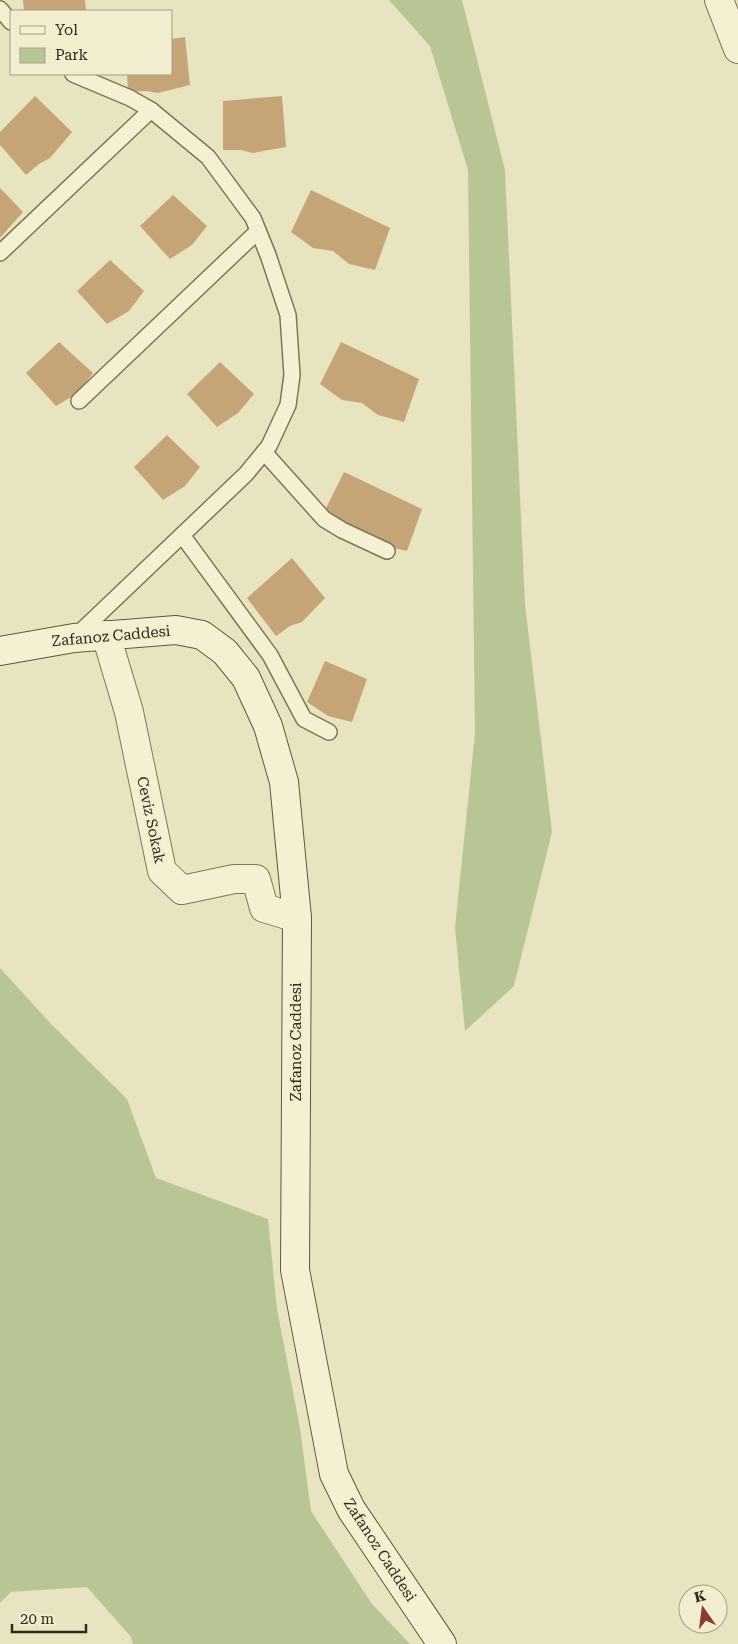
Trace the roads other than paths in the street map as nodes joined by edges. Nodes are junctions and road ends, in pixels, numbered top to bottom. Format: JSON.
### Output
{"nodes":[{"id":1,"x":719,"y":0,"type":"edge"},
{"id":2,"x":0,"y":9,"type":"edge"},
{"id":3,"x":10,"y":21,"type":"edge"},
{"id":4,"x":738,"y":49,"type":"edge"},
{"id":5,"x":75,"y":75,"type":"edge"},
{"id":6,"x":151,"y":110,"type":"junction"},
{"id":7,"x":258,"y":231,"type":"junction"},
{"id":8,"x":0,"y":253,"type":"edge"},
{"id":9,"x":79,"y":401,"type":"dead end"},
{"id":10,"x":264,"y":452,"type":"junction"},
{"id":11,"x":182,"y":535,"type":"junction"},
{"id":12,"x":387,"y":551,"type":"dead end"},
{"id":13,"x":106,"y":635,"type":"junction"},
{"id":14,"x":74,"y":638,"type":"junction"},
{"id":15,"x":0,"y":651,"type":"edge"},
{"id":16,"x":329,"y":732,"type":"dead end"},
{"id":17,"x":297,"y":918,"type":"junction"},
{"id":18,"x":442,"y":1644,"type":"edge"}],
"edges":[{"from":1,"to":4,"type":"street"},
{"from":2,"to":3,"type":"lane"},
{"from":5,"to":6,"type":"lane"},
{"from":6,"to":7,"type":"lane"},
{"from":6,"to":8,"type":"lane"},
{"from":7,"to":9,"type":"lane"},
{"from":7,"to":10,"type":"lane"},
{"from":10,"to":11,"type":"lane"},
{"from":10,"to":12,"type":"lane"},
{"from":11,"to":14,"type":"lane"},
{"from":11,"to":16,"type":"lane"},
{"from":13,"to":14,"type":"street","name":"Zafanoz Caddesi"},
{"from":13,"to":17,"type":"street","name":"Zafanoz Caddesi"},
{"from":13,"to":17,"type":"street","name":"Ceviz Sokak"},
{"from":14,"to":15,"type":"street","name":"Zafanoz Caddesi"},
{"from":17,"to":18,"type":"street","name":"Zafanoz Caddesi"}]}
